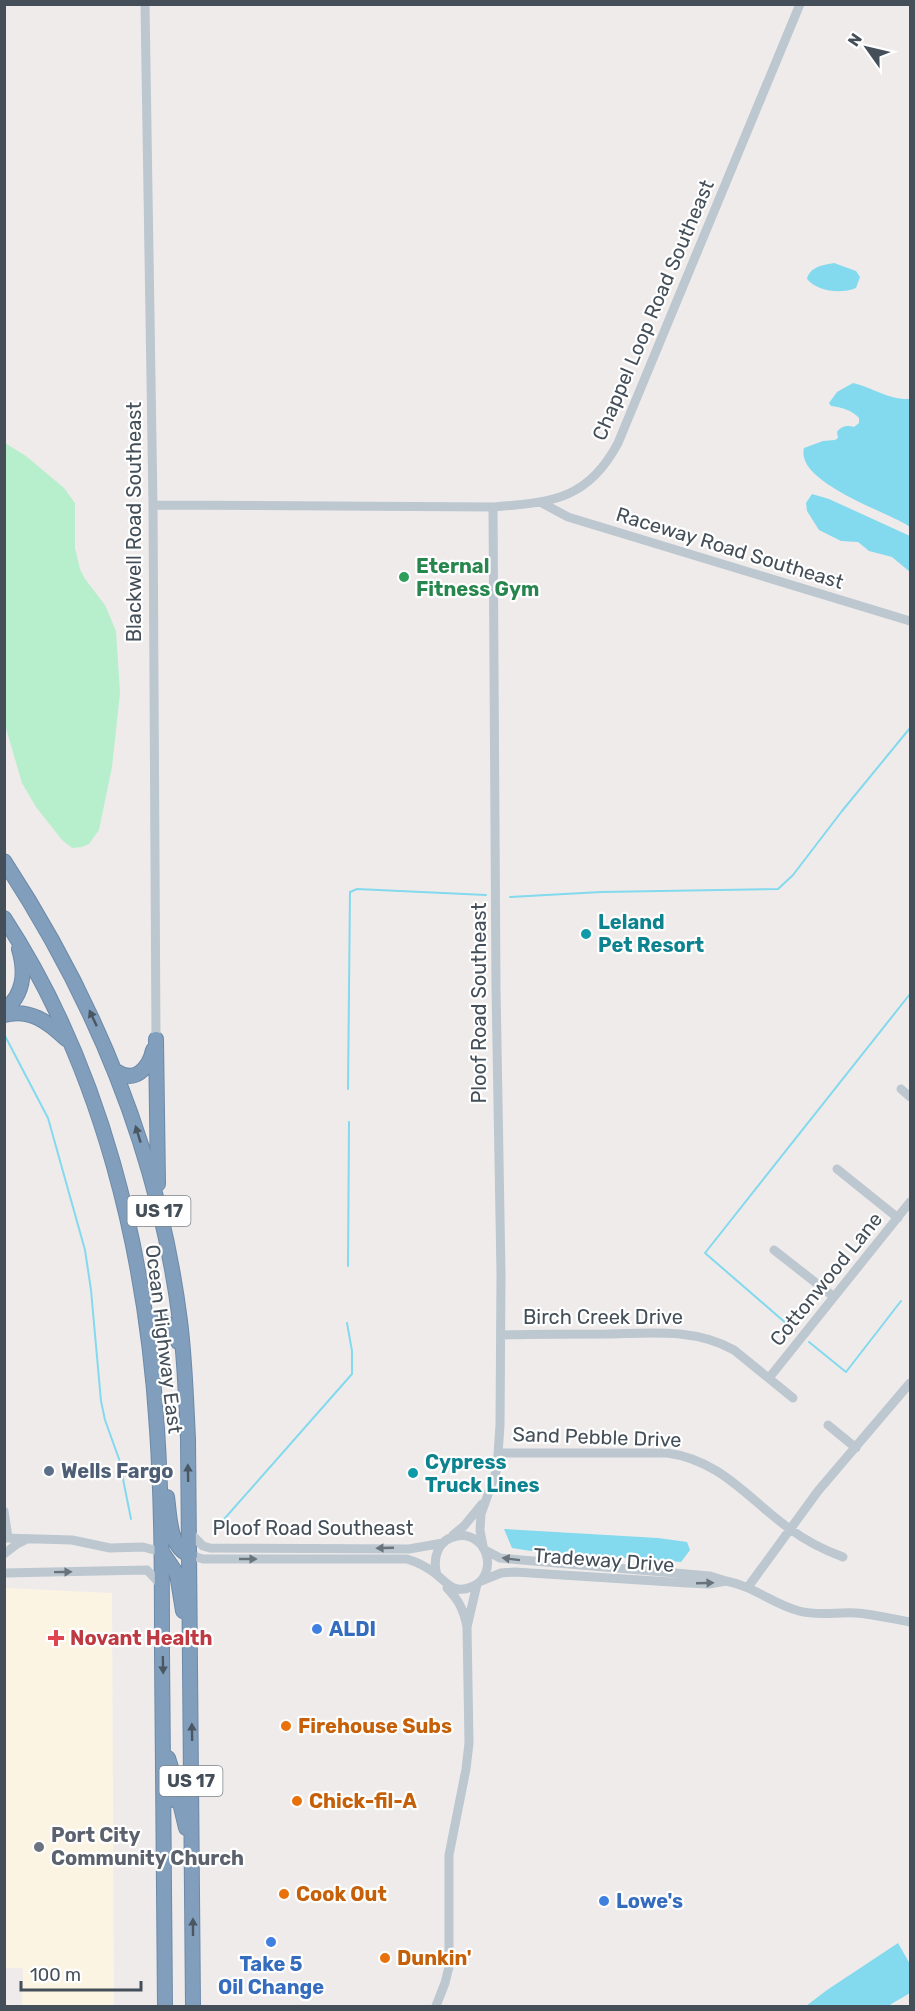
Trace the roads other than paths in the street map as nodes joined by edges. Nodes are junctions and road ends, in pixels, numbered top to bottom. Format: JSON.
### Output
{"nodes":[{"id":1,"x":145,"y":4,"type":"edge"},
{"id":2,"x":800,"y":4,"type":"edge"},
{"id":3,"x":542,"y":503,"type":"junction"},
{"id":4,"x":153,"y":505,"type":"junction"},
{"id":5,"x":493,"y":507,"type":"junction"},
{"id":6,"x":910,"y":621,"type":"edge"},
{"id":7,"x":4,"y":861,"type":"edge"},
{"id":8,"x":4,"y":918,"type":"edge"},
{"id":9,"x":14,"y":932,"type":"junction"},
{"id":10,"x":4,"y":1013,"type":"edge"},
{"id":11,"x":156,"y":1039,"type":"junction"},
{"id":12,"x":71,"y":1044,"type":"junction"},
{"id":13,"x":116,"y":1071,"type":"junction"},
{"id":14,"x":901,"y":1089,"type":"dead end"},
{"id":15,"x":910,"y":1097,"type":"edge"},
{"id":16,"x":837,"y":1169,"type":"dead end"},
{"id":17,"x":910,"y":1202,"type":"edge"},
{"id":18,"x":159,"y":1208,"type":"junction"},
{"id":19,"x":898,"y":1218,"type":"junction"},
{"id":20,"x":774,"y":1250,"type":"dead end"},
{"id":21,"x":834,"y":1297,"type":"junction"},
{"id":22,"x":146,"y":1322,"type":"junction"},
{"id":23,"x":501,"y":1335,"type":"junction"},
{"id":24,"x":183,"y":1356,"type":"junction"},
{"id":25,"x":769,"y":1378,"type":"junction"},
{"id":26,"x":910,"y":1383,"type":"edge"},
{"id":27,"x":792,"y":1398,"type":"dead end"},
{"id":28,"x":828,"y":1425,"type":"dead end"},
{"id":29,"x":157,"y":1427,"type":"junction"},
{"id":30,"x":855,"y":1448,"type":"junction"},
{"id":31,"x":500,"y":1452,"type":"junction"},
{"id":32,"x":487,"y":1497,"type":"junction"},
{"id":33,"x":4,"y":1511,"type":"edge"},
{"id":34,"x":789,"y":1528,"type":"junction"},
{"id":35,"x":189,"y":1532,"type":"junction"},
{"id":36,"x":6,"y":1538,"type":"edge"},
{"id":37,"x":27,"y":1539,"type":"junction"},
{"id":38,"x":446,"y":1540,"type":"junction"},
{"id":39,"x":484,"y":1548,"type":"junction"},
{"id":40,"x":162,"y":1552,"type":"junction"},
{"id":41,"x":4,"y":1554,"type":"edge"},
{"id":42,"x":190,"y":1555,"type":"junction"},
{"id":43,"x":843,"y":1557,"type":"dead end"},
{"id":44,"x":4,"y":1573,"type":"edge"},
{"id":45,"x":439,"y":1578,"type":"junction"},
{"id":46,"x":726,"y":1581,"type":"junction"},
{"id":47,"x":479,"y":1583,"type":"junction"},
{"id":48,"x":162,"y":1586,"type":"junction"},
{"id":49,"x":748,"y":1587,"type":"junction"},
{"id":50,"x":910,"y":1622,"type":"edge"},
{"id":51,"x":467,"y":1627,"type":"junction"},
{"id":52,"x":191,"y":1675,"type":"junction"},
{"id":53,"x":163,"y":1733,"type":"junction"},
{"id":54,"x":191,"y":1778,"type":"junction"},
{"id":55,"x":164,"y":1798,"type":"junction"},
{"id":56,"x":192,"y":1866,"type":"junction"},
{"id":57,"x":167,"y":2007,"type":"edge"},
{"id":58,"x":193,"y":2007,"type":"edge"},
{"id":59,"x":436,"y":2007,"type":"edge"}],
"edges":[{"from":1,"to":4,"type":"street","name":"Blackwell Road Southeast"},
{"from":2,"to":3,"type":"street","name":"Chappel Loop Road Southeast"},
{"from":3,"to":5,"type":"street","name":"Chappel Loop Road Southeast"},
{"from":3,"to":6,"type":"street","name":"Raceway Road Southeast"},
{"from":4,"to":5,"type":"street","name":"Chappel Loop Road Southeast"},
{"from":4,"to":11,"type":"street","name":"Blackwell Road Southeast"},
{"from":5,"to":23,"type":"street","name":"Ploof Road Southeast"},
{"from":13,"to":7,"type":"highway","name":"Ocean Highway East","number":"US 17","one_way":true},
{"from":8,"to":9,"type":"highway","name":"Ocean Highway East","number":"US 17"},
{"from":9,"to":10,"type":"highway"},
{"from":9,"to":12,"type":"highway","name":"Ocean Highway East","number":"US 17"},
{"from":10,"to":12,"type":"highway"},
{"from":11,"to":13,"type":"highway"},
{"from":11,"to":18,"type":"highway"},
{"from":12,"to":22,"type":"highway","name":"Ocean Highway East","number":"US 17"},
{"from":18,"to":13,"type":"highway","name":"Ocean Highway East","number":"US 17","one_way":true},
{"from":14,"to":15,"type":"street"},
{"from":16,"to":19,"type":"street"},
{"from":17,"to":19,"type":"street","name":"Cottonwood Lane"},
{"from":18,"to":24,"type":"highway","name":"Ocean Highway East","number":"US 17"},
{"from":19,"to":21,"type":"street","name":"Cottonwood Lane"},
{"from":20,"to":21,"type":"street"},
{"from":21,"to":25,"type":"street","name":"Cottonwood Lane"},
{"from":22,"to":24,"type":"highway"},
{"from":22,"to":29,"type":"highway","name":"Ocean Highway East","number":"US 17"},
{"from":23,"to":25,"type":"street","name":"Birch Creek Drive"},
{"from":23,"to":31,"type":"street","name":"Ploof Road Southeast"},
{"from":35,"to":24,"type":"highway","name":"Ocean Highway East","number":"US 17","one_way":true},
{"from":25,"to":27,"type":"street","name":"Birch Creek Drive"},
{"from":26,"to":30,"type":"street"},
{"from":28,"to":30,"type":"street"},
{"from":29,"to":40,"type":"highway","name":"Ocean Highway East","number":"US 17"},
{"from":29,"to":42,"type":"highway"},
{"from":30,"to":34,"type":"street"},
{"from":31,"to":32,"type":"street","name":"Ploof Road Southeast"},
{"from":31,"to":34,"type":"street","name":"Sand Pebble Drive"},
{"from":32,"to":38,"type":"street","name":"Ploof Road Southeast"},
{"from":32,"to":39,"type":"street","name":"Ploof Road Southeast"},
{"from":33,"to":36,"type":"street"},
{"from":34,"to":43,"type":"street","name":"Sand Pebble Drive"},
{"from":34,"to":49,"type":"street"},
{"from":38,"to":35,"type":"street","name":"Ploof Road Southeast","one_way":true},
{"from":35,"to":42,"type":"highway","name":"Ocean Highway East","number":"US 17"},
{"from":36,"to":37,"type":"street"},
{"from":37,"to":40,"type":"street"},
{"from":37,"to":41,"type":"street"},
{"from":38,"to":39,"type":"street"},
{"from":38,"to":45,"type":"street"},
{"from":46,"to":39,"type":"street","name":"Tradeway Drive","one_way":true},
{"from":39,"to":47,"type":"street"},
{"from":40,"to":48,"type":"highway","name":"Ocean Highway East","number":"US 17"},
{"from":40,"to":52,"type":"highway"},
{"from":42,"to":45,"type":"street","name":"Ploof Road Southeast","one_way":true},
{"from":42,"to":52,"type":"highway","name":"Ocean Highway East","number":"US 17"},
{"from":44,"to":48,"type":"street","one_way":true},
{"from":45,"to":47,"type":"street"},
{"from":45,"to":51,"type":"street"},
{"from":47,"to":46,"type":"street","name":"Tradeway Drive","one_way":true},
{"from":46,"to":49,"type":"street","name":"Tradeway Drive"},
{"from":47,"to":51,"type":"street"},
{"from":48,"to":53,"type":"highway","name":"Ocean Highway East","number":"US 17","one_way":true},
{"from":49,"to":50,"type":"street","name":"Tradeway Drive"},
{"from":51,"to":59,"type":"street"},
{"from":54,"to":52,"type":"highway","name":"Ocean Highway East","number":"US 17","one_way":true},
{"from":53,"to":54,"type":"highway"},
{"from":53,"to":55,"type":"highway","name":"Ocean Highway East","number":"US 17"},
{"from":54,"to":56,"type":"highway","name":"Ocean Highway East","number":"US 17"},
{"from":55,"to":56,"type":"highway"},
{"from":55,"to":57,"type":"highway","name":"Ocean Highway East","number":"US 17"},
{"from":58,"to":56,"type":"highway","name":"Ocean Highway East","number":"US 17","one_way":true}]}
